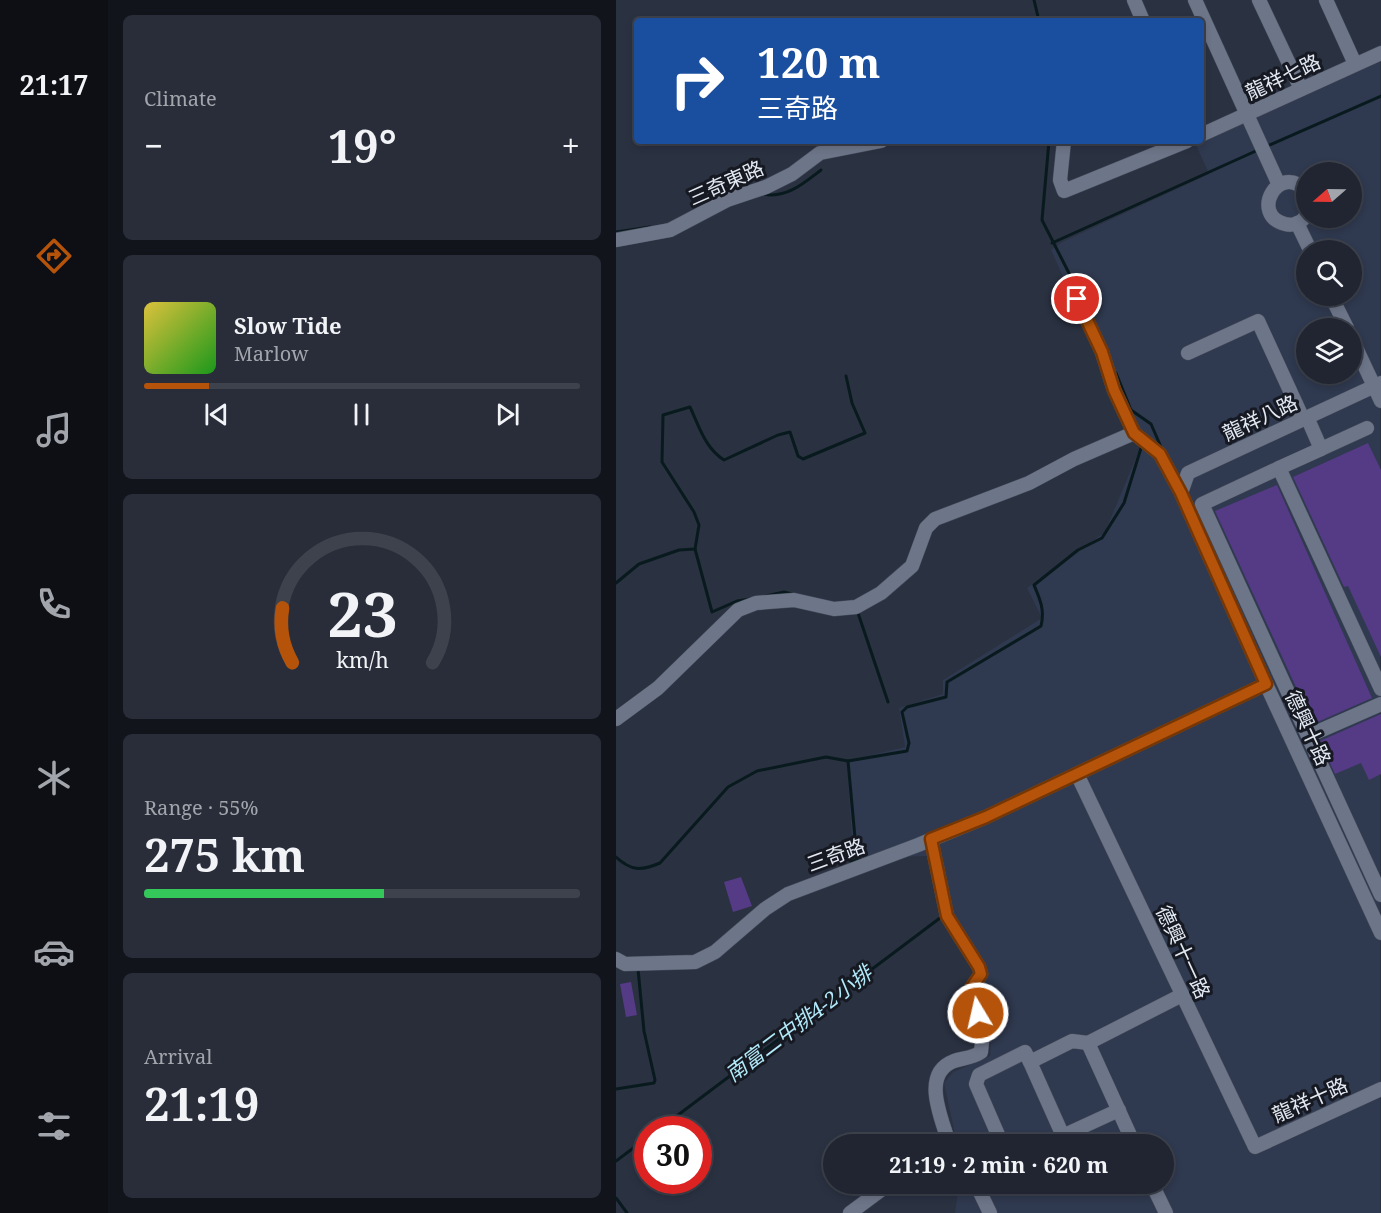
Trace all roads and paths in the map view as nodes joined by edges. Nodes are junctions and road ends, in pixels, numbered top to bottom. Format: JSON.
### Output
{"nodes":[{"id":1,"x":1134,"y":0,"type":"edge"},
{"id":2,"x":1195,"y":0,"type":"edge"},
{"id":3,"x":1259,"y":0,"type":"edge"},
{"id":4,"x":1326,"y":0,"type":"edge"},
{"id":5,"x":1142,"y":18,"type":"edge"},
{"id":6,"x":1203,"y":18,"type":"edge"},
{"id":7,"x":1204,"y":20,"type":"edge"},
{"id":8,"x":1381,"y":53,"type":"edge"},
{"id":9,"x":1355,"y":64,"type":"junction"},
{"id":10,"x":1301,"y":89,"type":"junction"},
{"id":11,"x":1248,"y":115,"type":"junction"},
{"id":12,"x":1204,"y":134,"type":"edge"},
{"id":13,"x":866,"y":144,"type":"edge"},
{"id":14,"x":1064,"y":144,"type":"edge"},
{"id":15,"x":1179,"y":144,"type":"edge"},
{"id":16,"x":1279,"y":185,"type":"junction"},
{"id":17,"x":1296,"y":185,"type":"edge"},
{"id":18,"x":1296,"y":221,"type":"edge"},
{"id":19,"x":616,"y":240,"type":"edge"},
{"id":20,"x":1072,"y":288,"type":"dead end"},
{"id":21,"x":1188,"y":353,"type":"dead end"},
{"id":22,"x":1362,"y":357,"type":"edge"},
{"id":23,"x":1377,"y":385,"type":"edge"},
{"id":24,"x":1381,"y":401,"type":"edge"},
{"id":25,"x":1305,"y":418,"type":"junction"},
{"id":26,"x":1367,"y":428,"type":"dead end"},
{"id":27,"x":1134,"y":433,"type":"junction"},
{"id":28,"x":1321,"y":449,"type":"junction"},
{"id":29,"x":1279,"y":468,"type":"junction"},
{"id":30,"x":1181,"y":493,"type":"junction"},
{"id":31,"x":1266,"y":684,"type":"junction"},
{"id":32,"x":1381,"y":689,"type":"edge"},
{"id":33,"x":1381,"y":704,"type":"edge"},
{"id":34,"x":616,"y":719,"type":"edge"},
{"id":35,"x":1308,"y":736,"type":"junction"},
{"id":36,"x":1077,"y":774,"type":"junction"},
{"id":37,"x":931,"y":839,"type":"junction"},
{"id":38,"x":1377,"y":878,"type":"edge"},
{"id":39,"x":1381,"y":895,"type":"edge"},
{"id":40,"x":1381,"y":933,"type":"edge"},
{"id":41,"x":616,"y":959,"type":"edge"},
{"id":42,"x":1182,"y":994,"type":"junction"},
{"id":43,"x":1088,"y":1043,"type":"junction"},
{"id":44,"x":1030,"y":1062,"type":"junction"},
{"id":45,"x":1381,"y":1089,"type":"edge"},
{"id":46,"x":1119,"y":1110,"type":"junction"},
{"id":47,"x":946,"y":1134,"type":"edge"},
{"id":48,"x":998,"y":1134,"type":"edge"},
{"id":49,"x":1062,"y":1134,"type":"edge"},
{"id":50,"x":1067,"y":1134,"type":"edge"},
{"id":51,"x":1130,"y":1134,"type":"edge"},
{"id":52,"x":1255,"y":1147,"type":"joint"},
{"id":53,"x":876,"y":1194,"type":"edge"},
{"id":54,"x":981,"y":1194,"type":"edge"},
{"id":55,"x":1157,"y":1194,"type":"edge"},
{"id":56,"x":850,"y":1213,"type":"edge"},
{"id":57,"x":990,"y":1213,"type":"edge"},
{"id":58,"x":1166,"y":1213,"type":"edge"}],
"edges":[{"from":1,"to":5,"type":"street"},
{"from":2,"to":6,"type":"street"},
{"from":3,"to":10,"type":"street"},
{"from":4,"to":9,"type":"street"},
{"from":7,"to":11,"type":"street"},
{"from":8,"to":9,"type":"street","name":"龍祥七路"},
{"from":9,"to":10,"type":"street","name":"龍祥七路"},
{"from":10,"to":11,"type":"street","name":"龍祥七路"},
{"from":11,"to":12,"type":"street","name":"龍祥七路"},
{"from":11,"to":16,"type":"street"},
{"from":13,"to":19,"type":"street","name":"三奇東路"},
{"from":14,"to":15,"type":"street"},
{"from":16,"to":17,"type":"street"},
{"from":16,"to":18,"type":"street"},
{"from":20,"to":27,"type":"street"},
{"from":21,"to":25,"type":"street"},
{"from":22,"to":23,"type":"street"},
{"from":23,"to":24,"type":"street"},
{"from":23,"to":25,"type":"street","name":"龍祥八路"},
{"from":25,"to":28,"type":"street"},
{"from":25,"to":30,"type":"street","name":"龍祥八路"},
{"from":26,"to":28,"type":"street"},
{"from":27,"to":30,"type":"street","name":"德興十路"},
{"from":27,"to":34,"type":"street"},
{"from":28,"to":29,"type":"street"},
{"from":29,"to":32,"type":"street"},
{"from":29,"to":35,"type":"street"},
{"from":30,"to":31,"type":"street","name":"德興十路"},
{"from":31,"to":36,"type":"street","name":"三奇路"},
{"from":31,"to":40,"type":"street","name":"德興十路"},
{"from":33,"to":35,"type":"street"},
{"from":35,"to":38,"type":"street"},
{"from":36,"to":37,"type":"street","name":"三奇路"},
{"from":36,"to":42,"type":"street","name":"德興十一路"},
{"from":37,"to":41,"type":"street","name":"三奇路"},
{"from":37,"to":47,"type":"street"},
{"from":38,"to":39,"type":"street"},
{"from":42,"to":43,"type":"street"},
{"from":42,"to":52,"type":"street","name":"德興十一路"},
{"from":43,"to":44,"type":"street"},
{"from":43,"to":46,"type":"street"},
{"from":44,"to":48,"type":"street"},
{"from":44,"to":49,"type":"street"},
{"from":45,"to":52,"type":"street","name":"龍祥十路"},
{"from":46,"to":50,"type":"street"},
{"from":46,"to":51,"type":"street"},
{"from":53,"to":56,"type":"street"},
{"from":54,"to":57,"type":"street"},
{"from":55,"to":58,"type":"street"}]}
